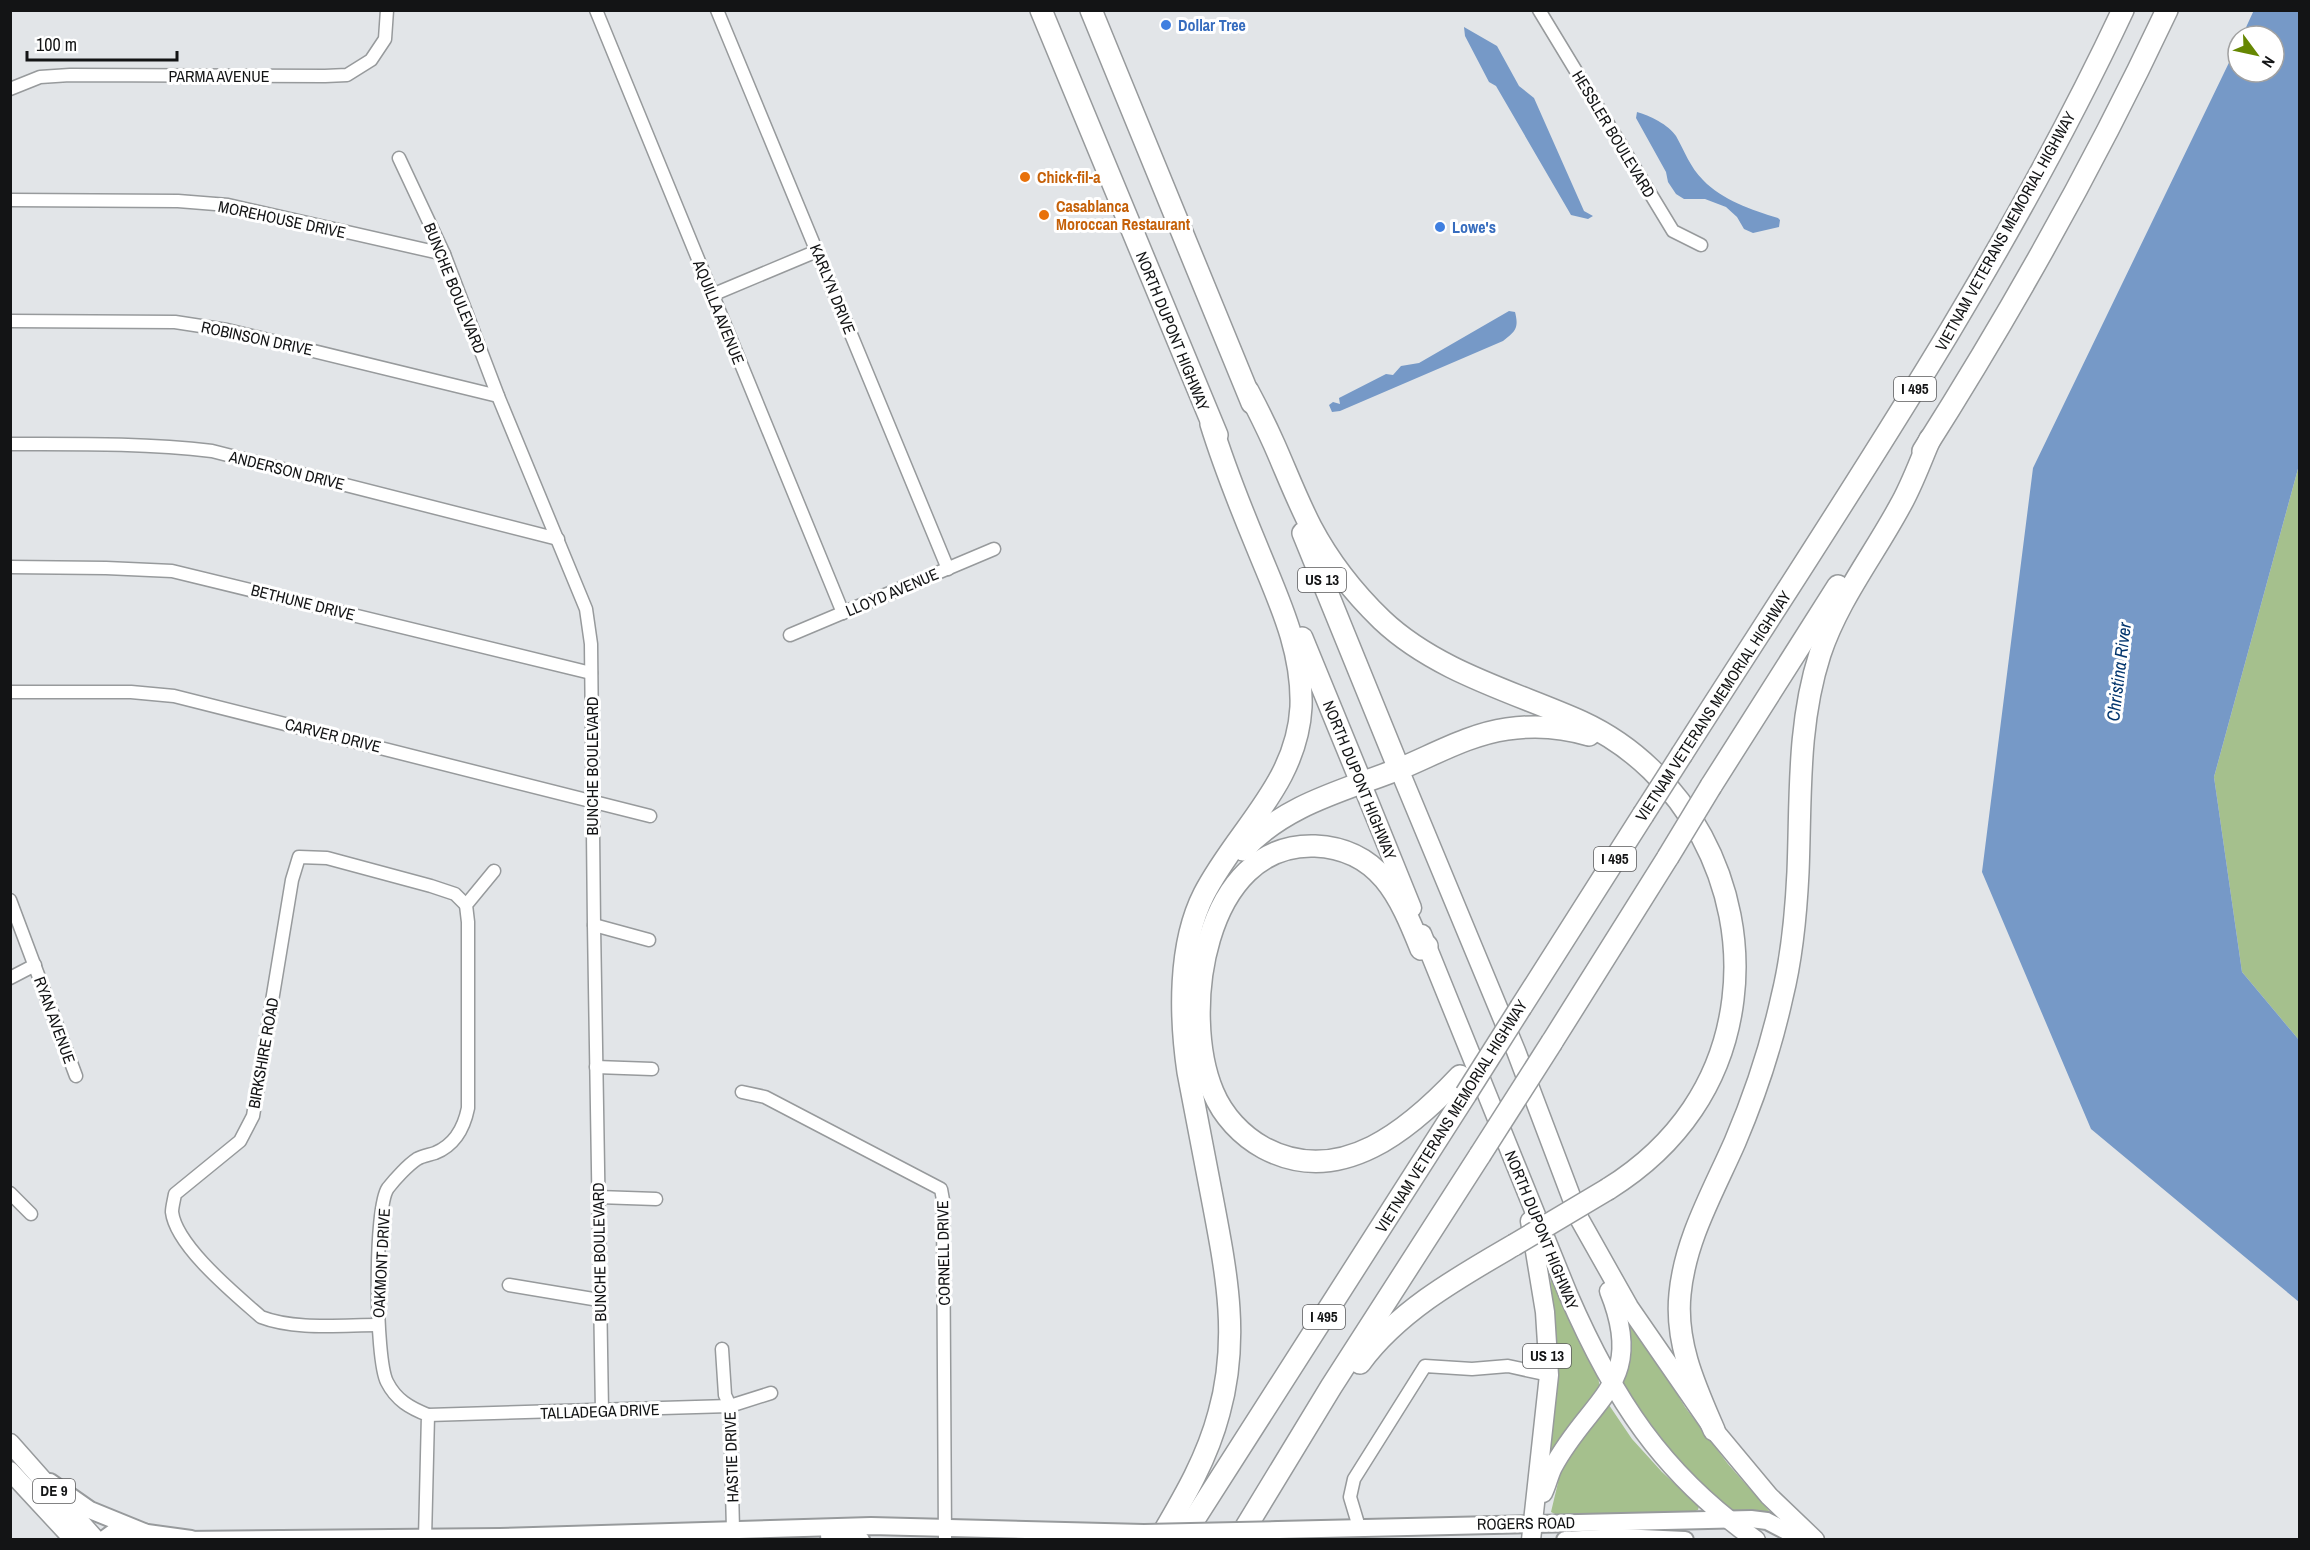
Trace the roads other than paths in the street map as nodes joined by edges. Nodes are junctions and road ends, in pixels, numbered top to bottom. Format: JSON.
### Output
{"nodes":[{"id":1,"x":387,"y":10,"type":"edge"},
{"id":2,"x":596,"y":10,"type":"edge"},
{"id":3,"x":717,"y":10,"type":"edge"},
{"id":4,"x":1041,"y":10,"type":"edge"},
{"id":5,"x":1091,"y":10,"type":"edge"},
{"id":6,"x":1109,"y":10,"type":"edge"},
{"id":7,"x":1539,"y":10,"type":"edge"},
{"id":8,"x":2123,"y":10,"type":"edge"},
{"id":9,"x":2167,"y":10,"type":"edge"},
{"id":10,"x":1109,"y":54,"type":"junction"},
{"id":11,"x":10,"y":89,"type":"edge"},
{"id":12,"x":399,"y":158,"type":"dead end"},
{"id":13,"x":10,"y":200,"type":"edge"},
{"id":14,"x":1701,"y":245,"type":"dead end"},
{"id":15,"x":817,"y":251,"type":"junction"},
{"id":16,"x":444,"y":254,"type":"junction"},
{"id":17,"x":712,"y":295,"type":"junction"},
{"id":18,"x":10,"y":321,"type":"edge"},
{"id":19,"x":1248,"y":391,"type":"junction"},
{"id":20,"x":498,"y":396,"type":"junction"},
{"id":21,"x":1211,"y":424,"type":"junction"},
{"id":22,"x":1930,"y":439,"type":"junction"},
{"id":23,"x":10,"y":444,"type":"edge"},
{"id":24,"x":558,"y":538,"type":"junction"},
{"id":25,"x":994,"y":549,"type":"dead end"},
{"id":26,"x":10,"y":567,"type":"edge"},
{"id":27,"x":948,"y":569,"type":"junction"},
{"id":28,"x":843,"y":613,"type":"junction"},
{"id":29,"x":790,"y":635,"type":"dead end"},
{"id":30,"x":591,"y":674,"type":"junction"},
{"id":31,"x":10,"y":692,"type":"edge"},
{"id":32,"x":1640,"y":761,"type":"junction"},
{"id":33,"x":1399,"y":769,"type":"junction"},
{"id":34,"x":1361,"y":782,"type":"junction"},
{"id":35,"x":592,"y":800,"type":"junction"},
{"id":36,"x":650,"y":816,"type":"dead end"},
{"id":37,"x":494,"y":871,"type":"dead end"},
{"id":38,"x":10,"y":900,"type":"edge"},
{"id":39,"x":466,"y":905,"type":"junction"},
{"id":40,"x":594,"y":925,"type":"junction"},
{"id":41,"x":649,"y":940,"type":"dead end"},
{"id":42,"x":1427,"y":946,"type":"junction"},
{"id":43,"x":1188,"y":950,"type":"junction"},
{"id":44,"x":34,"y":965,"type":"junction"},
{"id":45,"x":10,"y":978,"type":"edge"},
{"id":46,"x":596,"y":1067,"type":"junction"},
{"id":47,"x":652,"y":1069,"type":"dead end"},
{"id":48,"x":76,"y":1076,"type":"dead end"},
{"id":49,"x":1463,"y":1085,"type":"junction"},
{"id":50,"x":742,"y":1092,"type":"dead end"},
{"id":51,"x":1525,"y":1189,"type":"junction"},
{"id":52,"x":10,"y":1193,"type":"edge"},
{"id":53,"x":598,"y":1197,"type":"junction"},
{"id":54,"x":656,"y":1199,"type":"dead end"},
{"id":55,"x":31,"y":1214,"type":"dead end"},
{"id":56,"x":1580,"y":1220,"type":"junction"},
{"id":57,"x":509,"y":1285,"type":"dead end"},
{"id":58,"x":599,"y":1300,"type":"junction"},
{"id":59,"x":378,"y":1325,"type":"junction"},
{"id":60,"x":722,"y":1349,"type":"dead end"},
{"id":61,"x":1549,"y":1376,"type":"junction"},
{"id":62,"x":1612,"y":1386,"type":"junction"},
{"id":63,"x":771,"y":1393,"type":"dead end"},
{"id":64,"x":730,"y":1406,"type":"junction"},
{"id":65,"x":602,"y":1412,"type":"junction"},
{"id":66,"x":428,"y":1415,"type":"junction"},
{"id":67,"x":1714,"y":1430,"type":"junction"},
{"id":68,"x":10,"y":1443,"type":"edge"},
{"id":69,"x":10,"y":1471,"type":"edge"},
{"id":70,"x":36,"y":1471,"type":"junction"},
{"id":71,"x":1277,"y":1478,"type":"junction"},
{"id":72,"x":1726,"y":1518,"type":"junction"},
{"id":73,"x":1359,"y":1527,"type":"junction"},
{"id":74,"x":733,"y":1530,"type":"junction"},
{"id":75,"x":775,"y":1530,"type":"junction"},
{"id":76,"x":1531,"y":1531,"type":"edge"},
{"id":77,"x":144,"y":1532,"type":"junction"},
{"id":78,"x":945,"y":1534,"type":"edge"},
{"id":79,"x":1151,"y":1536,"type":"edge"},
{"id":80,"x":74,"y":1539,"type":"edge"},
{"id":81,"x":96,"y":1539,"type":"edge"},
{"id":82,"x":103,"y":1539,"type":"edge"},
{"id":83,"x":187,"y":1539,"type":"edge"},
{"id":84,"x":425,"y":1539,"type":"edge"},
{"id":85,"x":861,"y":1539,"type":"edge"},
{"id":86,"x":1181,"y":1539,"type":"edge"},
{"id":87,"x":1238,"y":1539,"type":"edge"},
{"id":88,"x":1564,"y":1539,"type":"edge"},
{"id":89,"x":1685,"y":1539,"type":"edge"},
{"id":90,"x":1756,"y":1539,"type":"edge"},
{"id":91,"x":1804,"y":1539,"type":"edge"},
{"id":92,"x":1815,"y":1539,"type":"edge"}],
"edges":[{"from":1,"to":11,"type":"street","name":"PARMA AVENUE"},
{"from":2,"to":17,"type":"street","name":"AQUILLA AVENUE"},
{"from":3,"to":15,"type":"street","name":"KARLYN DRIVE"},
{"from":4,"to":21,"type":"highway","name":"NORTH DUPONT HIGHWAY","number":"US 13"},
{"from":5,"to":10,"type":"highway","number":"US 13"},
{"from":6,"to":10,"type":"highway"},
{"from":7,"to":14,"type":"street","name":"HESSLER BOULEVARD"},
{"from":8,"to":49,"type":"highway","name":"VIETNAM VETERANS MEMORIAL HIGHWAY","number":"I 495","bridge":true},
{"from":9,"to":22,"type":"highway","number":"I 495"},
{"from":10,"to":19,"type":"highway","number":"US 13"},
{"from":12,"to":16,"type":"street","name":"BUNCHE BOULEVARD"},
{"from":13,"to":16,"type":"street","name":"MOREHOUSE DRIVE"},
{"from":15,"to":17,"type":"street"},
{"from":15,"to":27,"type":"street","name":"KARLYN DRIVE"},
{"from":16,"to":20,"type":"street","name":"BUNCHE BOULEVARD"},
{"from":17,"to":28,"type":"street","name":"AQUILLA AVENUE"},
{"from":18,"to":20,"type":"street","name":"ROBINSON DRIVE"},
{"from":19,"to":32,"type":"highway"},
{"from":19,"to":33,"type":"highway","number":"US 13"},
{"from":20,"to":24,"type":"street","name":"BUNCHE BOULEVARD"},
{"from":21,"to":34,"type":"highway","name":"NORTH DUPONT HIGHWAY","number":"US 13"},
{"from":21,"to":43,"type":"highway"},
{"from":22,"to":67,"type":"highway"},
{"from":22,"to":71,"type":"highway","number":"I 495","bridge":true},
{"from":23,"to":24,"type":"street","name":"ANDERSON DRIVE"},
{"from":24,"to":30,"type":"street","name":"BUNCHE BOULEVARD"},
{"from":25,"to":27,"type":"street","name":"LLOYD AVENUE"},
{"from":26,"to":30,"type":"street","name":"BETHUNE DRIVE"},
{"from":27,"to":28,"type":"street","name":"LLOYD AVENUE"},
{"from":28,"to":29,"type":"street","name":"LLOYD AVENUE"},
{"from":30,"to":35,"type":"street","name":"BUNCHE BOULEVARD"},
{"from":31,"to":35,"type":"street","name":"CARVER DRIVE"},
{"from":32,"to":33,"type":"highway"},
{"from":32,"to":71,"type":"highway","bridge":true},
{"from":33,"to":34,"type":"highway"},
{"from":33,"to":56,"type":"main road","number":"US 13"},
{"from":34,"to":42,"type":"main road","name":"NORTH DUPONT HIGHWAY","number":"US 13"},
{"from":34,"to":43,"type":"highway"},
{"from":35,"to":36,"type":"street","name":"CARVER DRIVE"},
{"from":35,"to":40,"type":"street","name":"BUNCHE BOULEVARD"},
{"from":37,"to":39,"type":"street"},
{"from":38,"to":44,"type":"street","name":"RYAN AVENUE"},
{"from":39,"to":59,"type":"street","name":"OAKMONT DRIVE"},
{"from":39,"to":59,"type":"street","name":"BIRKSHIRE ROAD"},
{"from":40,"to":41,"type":"street"},
{"from":40,"to":46,"type":"street","name":"BUNCHE BOULEVARD"},
{"from":42,"to":49,"type":"highway"},
{"from":42,"to":51,"type":"main road","name":"NORTH DUPONT HIGHWAY","number":"US 13"},
{"from":43,"to":79,"type":"highway"},
{"from":44,"to":45,"type":"street","name":"RYAN AVENUE"},
{"from":44,"to":48,"type":"street","name":"RYAN AVENUE"},
{"from":46,"to":47,"type":"street"},
{"from":46,"to":53,"type":"street","name":"BUNCHE BOULEVARD"},
{"from":49,"to":86,"type":"highway","name":"VIETNAM VETERANS MEMORIAL HIGHWAY","number":"I 495"},
{"from":50,"to":78,"type":"street","name":"CORNELL DRIVE"},
{"from":51,"to":61,"type":"main road","number":"US 13"},
{"from":51,"to":62,"type":"main road","name":"NORTH DUPONT HIGHWAY"},
{"from":52,"to":55,"type":"street"},
{"from":53,"to":54,"type":"street"},
{"from":53,"to":58,"type":"street","name":"BUNCHE BOULEVARD"},
{"from":56,"to":62,"type":"main road","number":"US 13"},
{"from":56,"to":67,"type":"main road"},
{"from":57,"to":58,"type":"street"},
{"from":58,"to":65,"type":"street","name":"BUNCHE BOULEVARD"},
{"from":59,"to":66,"type":"street","name":"OAKMONT DRIVE"},
{"from":60,"to":64,"type":"street","name":"HASTIE DRIVE"},
{"from":61,"to":73,"type":"street"},
{"from":61,"to":76,"type":"main road","number":"US 13"},
{"from":62,"to":72,"type":"main road","name":"NORTH DUPONT HIGHWAY"},
{"from":62,"to":76,"type":"main road","number":"US 13"},
{"from":63,"to":64,"type":"street","name":"TALLADEGA DRIVE"},
{"from":64,"to":65,"type":"street","name":"TALLADEGA DRIVE"},
{"from":64,"to":74,"type":"street","name":"HASTIE DRIVE"},
{"from":65,"to":66,"type":"street","name":"TALLADEGA DRIVE"},
{"from":66,"to":84,"type":"street"},
{"from":67,"to":92,"type":"main road"},
{"from":68,"to":70,"type":"main road","number":"DE 9"},
{"from":69,"to":80,"type":"main road","number":"DE 9"},
{"from":70,"to":77,"type":"street"},
{"from":70,"to":81,"type":"main road","number":"DE 9"},
{"from":71,"to":87,"type":"highway","number":"I 495"},
{"from":72,"to":76,"type":"street","name":"ROGERS ROAD"},
{"from":72,"to":90,"type":"main road","name":"NORTH DUPONT HIGHWAY"},
{"from":72,"to":91,"type":"street","name":"ROGERS ROAD"},
{"from":73,"to":76,"type":"street","name":"ROGERS ROAD"},
{"from":73,"to":79,"type":"street","name":"ROGERS ROAD","bridge":true},
{"from":74,"to":75,"type":"street","name":"ROGERS ROAD"},
{"from":74,"to":84,"type":"street","name":"ROGERS ROAD"},
{"from":75,"to":78,"type":"street","name":"ROGERS ROAD"},
{"from":75,"to":85,"type":"street","name":"ROGERS ROAD"},
{"from":77,"to":82,"type":"street","name":"ROGERS ROAD"},
{"from":77,"to":83,"type":"street","name":"ROGERS ROAD"},
{"from":78,"to":79,"type":"street","name":"ROGERS ROAD"},
{"from":83,"to":84,"type":"street","name":"ROGERS ROAD"},
{"from":88,"to":89,"type":"street","name":"ROGERS ROAD"}]}
